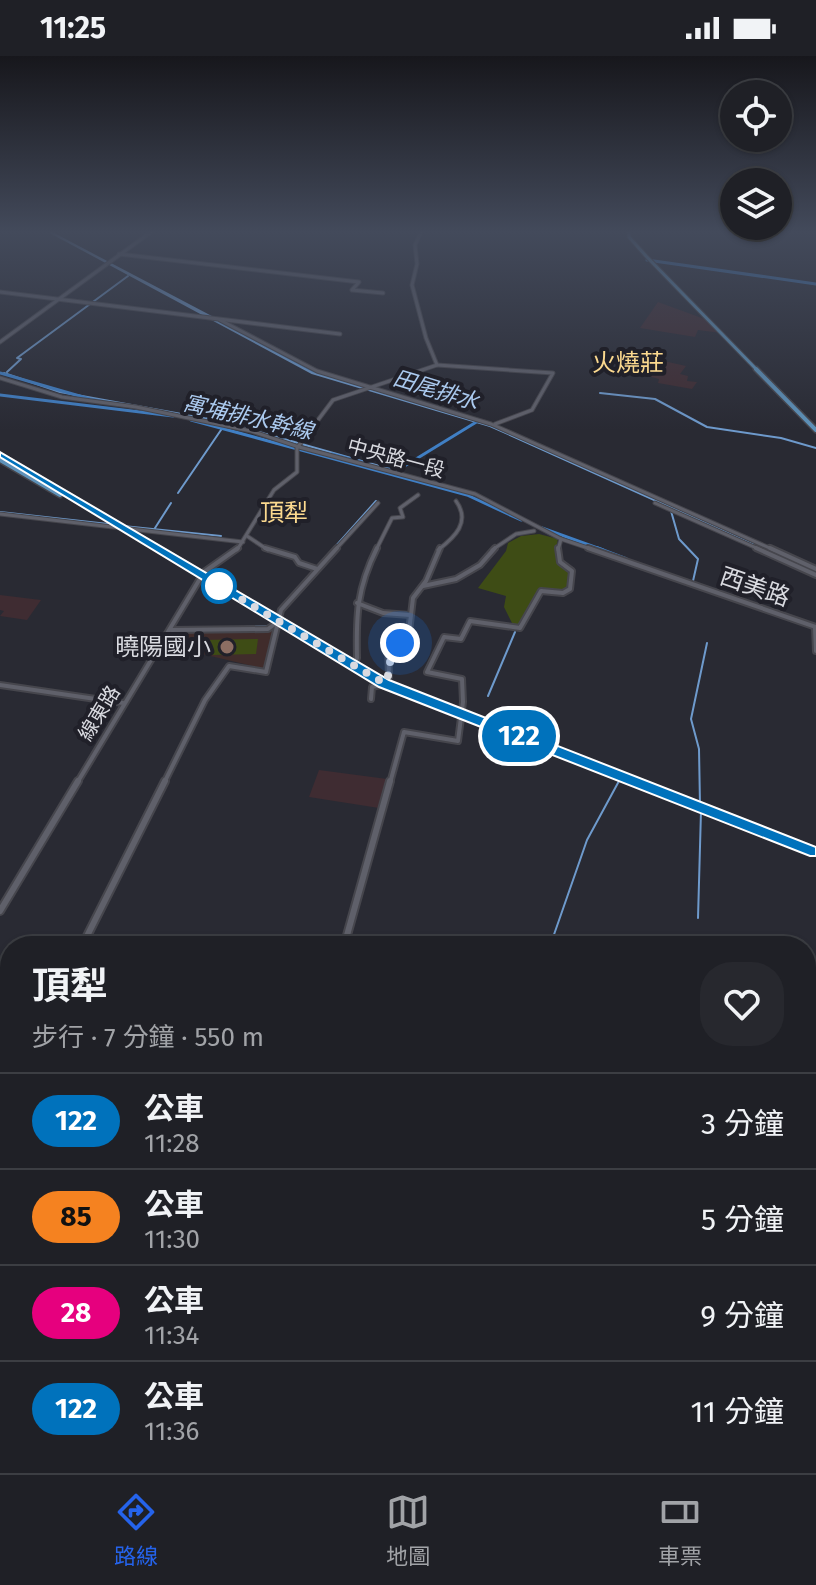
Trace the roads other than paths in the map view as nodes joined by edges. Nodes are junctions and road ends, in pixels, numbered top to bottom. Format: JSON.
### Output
{"nodes":[{"id":1,"x":51,"y":298,"type":"edge"},
{"id":2,"x":415,"y":298,"type":"edge"},
{"id":3,"x":689,"y":298,"type":"edge"},
{"id":4,"x":58,"y":299,"type":"junction"},
{"id":5,"x":220,"y":320,"type":"junction"},
{"id":6,"x":340,"y":334,"type":"dead end"},
{"id":7,"x":0,"y":342,"type":"edge"},
{"id":8,"x":437,"y":365,"type":"junction"},
{"id":9,"x":0,"y":378,"type":"edge"},
{"id":10,"x":370,"y":389,"type":"junction"},
{"id":11,"x":494,"y":425,"type":"junction"},
{"id":12,"x":816,"y":428,"type":"edge"},
{"id":13,"x":299,"y":447,"type":"junction"},
{"id":14,"x":0,"y":458,"type":"edge"},
{"id":15,"x":418,"y":495,"type":"dead end"},
{"id":16,"x":456,"y":501,"type":"dead end"},
{"id":17,"x":378,"y":503,"type":"dead end"},
{"id":18,"x":655,"y":503,"type":"dead end"},
{"id":19,"x":0,"y":514,"type":"edge"},
{"id":20,"x":117,"y":527,"type":"junction"},
{"id":21,"x":534,"y":531,"type":"dead end"},
{"id":22,"x":247,"y":536,"type":"junction"},
{"id":23,"x":561,"y":539,"type":"junction"},
{"id":24,"x":243,"y":542,"type":"junction"},
{"id":25,"x":317,"y":569,"type":"junction"},
{"id":26,"x":816,"y":572,"type":"edge"},
{"id":27,"x":202,"y":576,"type":"junction"},
{"id":28,"x":422,"y":587,"type":"junction"},
{"id":29,"x":357,"y":603,"type":"junction"},
{"id":30,"x":410,"y":615,"type":"junction"},
{"id":31,"x":278,"y":621,"type":"junction"},
{"id":32,"x":815,"y":627,"type":"edge"},
{"id":33,"x":170,"y":630,"type":"junction"},
{"id":34,"x":816,"y":651,"type":"edge"},
{"id":35,"x":354,"y":665,"type":"junction"},
{"id":36,"x":384,"y":683,"type":"junction"},
{"id":37,"x":0,"y":685,"type":"edge"},
{"id":38,"x":371,"y":699,"type":"dead end"},
{"id":39,"x":123,"y":703,"type":"junction"},
{"id":40,"x":461,"y":714,"type":"junction"},
{"id":41,"x":816,"y":852,"type":"edge"},
{"id":42,"x":0,"y":911,"type":"edge"},
{"id":43,"x":87,"y":936,"type":"edge"},
{"id":44,"x":347,"y":936,"type":"edge"}],
"edges":[{"from":1,"to":4,"type":"street"},
{"from":2,"to":8,"type":"street"},
{"from":3,"to":12,"type":"main road"},
{"from":4,"to":5,"type":"street"},
{"from":4,"to":7,"type":"street"},
{"from":5,"to":6,"type":"street"},
{"from":5,"to":10,"type":"street"},
{"from":8,"to":10,"type":"street","name":"線東路"},
{"from":8,"to":11,"type":"street"},
{"from":9,"to":13,"type":"street","name":"中央路一段"},
{"from":10,"to":11,"type":"street"},
{"from":10,"to":13,"type":"street","name":"線東路"},
{"from":11,"to":26,"type":"street"},
{"from":13,"to":22,"type":"street","name":"線東路"},
{"from":13,"to":23,"type":"street","name":"中央路一段"},
{"from":14,"to":20,"type":"main road"},
{"from":15,"to":29,"type":"street"},
{"from":16,"to":28,"type":"street"},
{"from":17,"to":25,"type":"street"},
{"from":18,"to":26,"type":"street"},
{"from":19,"to":20,"type":"street"},
{"from":20,"to":24,"type":"street"},
{"from":20,"to":27,"type":"main road"},
{"from":21,"to":28,"type":"street"},
{"from":22,"to":24,"type":"street","name":"線東路"},
{"from":22,"to":25,"type":"street"},
{"from":23,"to":32,"type":"street","name":"西美路"},
{"from":23,"to":40,"type":"street"},
{"from":24,"to":27,"type":"street","name":"線東路"},
{"from":25,"to":31,"type":"street"},
{"from":27,"to":31,"type":"main road"},
{"from":27,"to":33,"type":"street","name":"線東路"},
{"from":28,"to":30,"type":"street"},
{"from":29,"to":30,"type":"street"},
{"from":29,"to":35,"type":"street"},
{"from":30,"to":36,"type":"street"},
{"from":31,"to":33,"type":"street"},
{"from":31,"to":35,"type":"main road"},
{"from":31,"to":43,"type":"street"},
{"from":32,"to":34,"type":"street"},
{"from":33,"to":39,"type":"street","name":"線東路"},
{"from":35,"to":36,"type":"main road"},
{"from":36,"to":38,"type":"street"},
{"from":36,"to":40,"type":"main road"},
{"from":37,"to":39,"type":"street"},
{"from":39,"to":42,"type":"street","name":"線東路"},
{"from":40,"to":41,"type":"main road"},
{"from":40,"to":44,"type":"street"}]}
